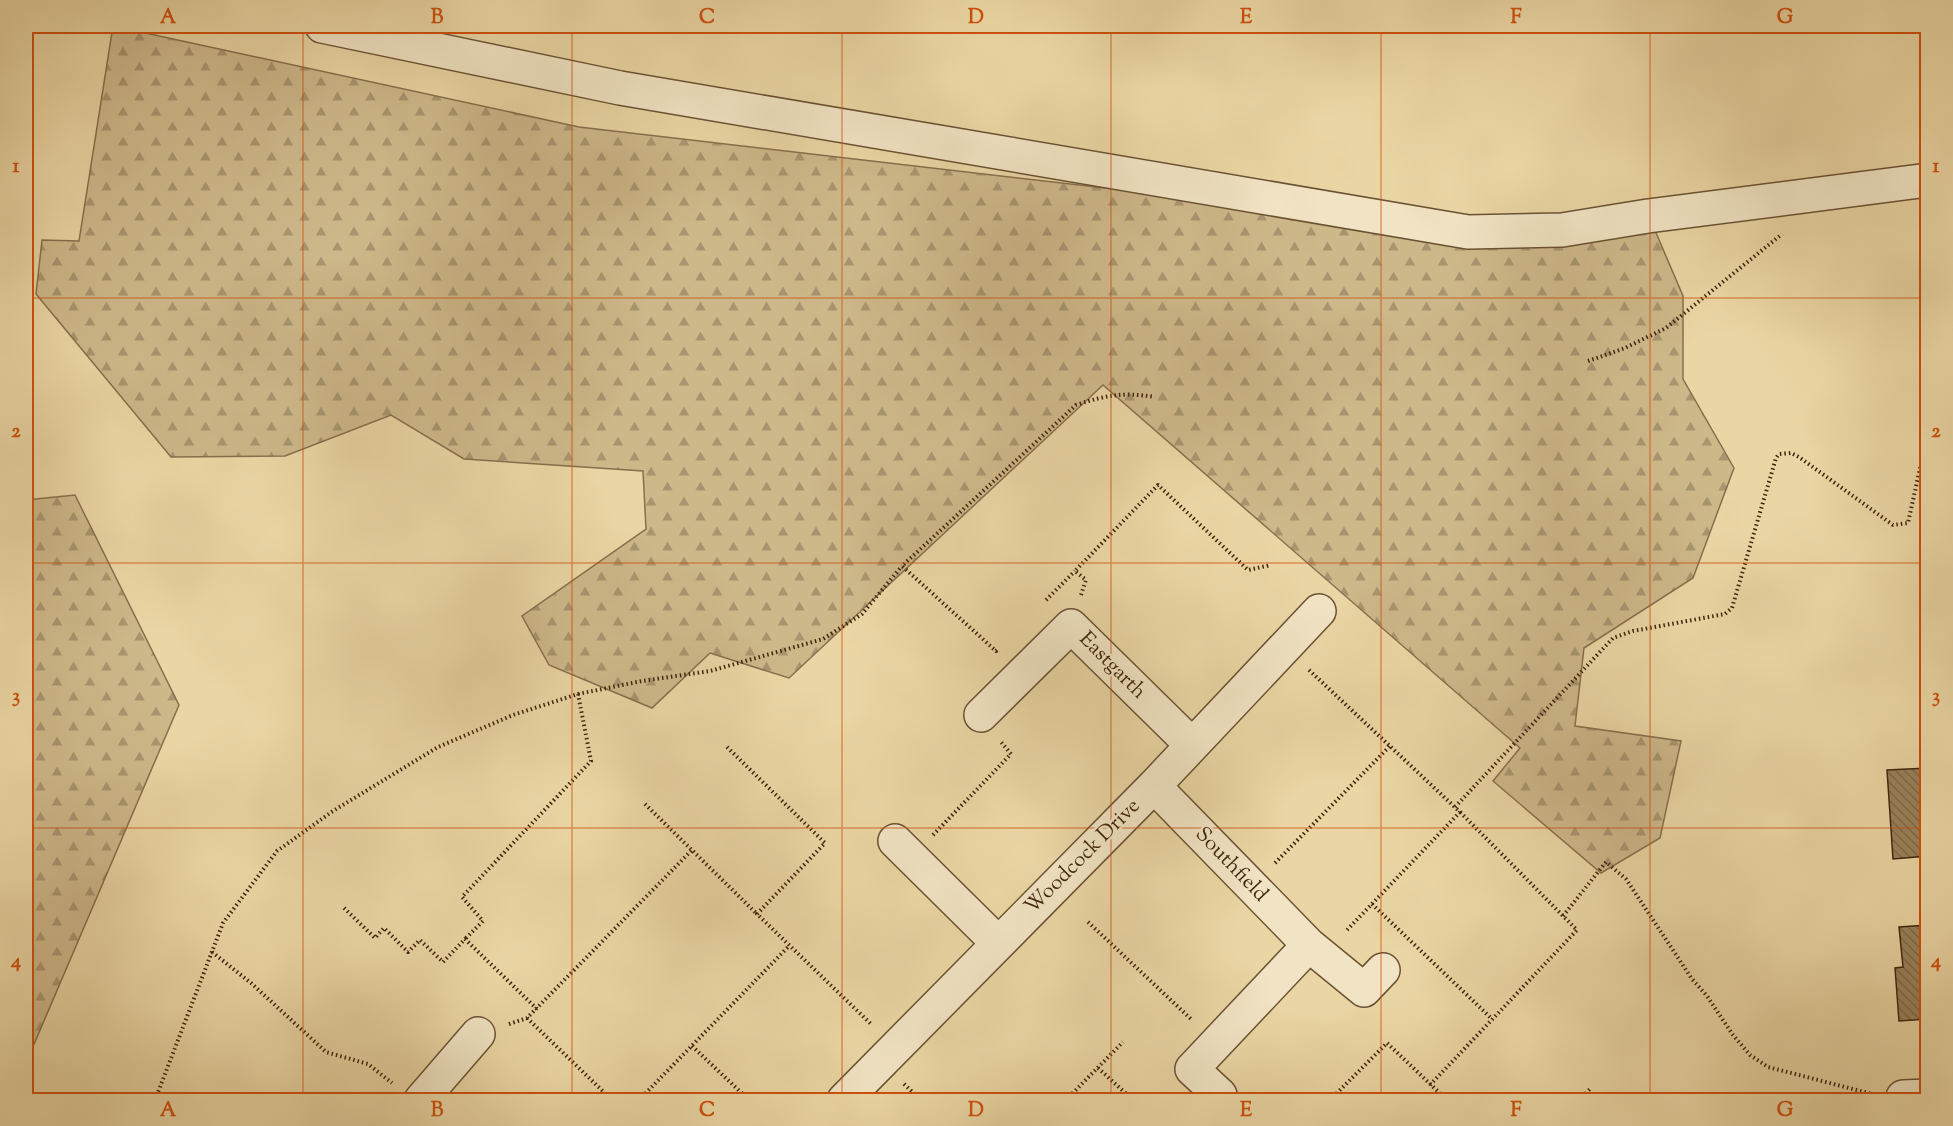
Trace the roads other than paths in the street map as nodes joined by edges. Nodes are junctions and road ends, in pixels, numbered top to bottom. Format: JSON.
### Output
{"nodes":[{"id":1,"x":322,"y":26,"type":"edge"},
{"id":2,"x":1928,"y":180,"type":"edge"},
{"id":3,"x":1318,"y":611,"type":"dead end"},
{"id":4,"x":981,"y":716,"type":"road end"},
{"id":5,"x":1192,"y":745,"type":"junction"},
{"id":6,"x":1154,"y":786,"type":"junction"},
{"id":7,"x":903,"y":849,"type":"road end"},
{"id":8,"x":998,"y":943,"type":"junction"},
{"id":9,"x":1315,"y":951,"type":"junction"},
{"id":10,"x":1383,"y":970,"type":"dead end"},
{"id":11,"x":478,"y":1034,"type":"road end"},
{"id":12,"x":408,"y":1093,"type":"edge"},
{"id":13,"x":1220,"y":1095,"type":"dead end"},
{"id":14,"x":844,"y":1101,"type":"edge"}],
"edges":[{"from":1,"to":2,"type":"street"},
{"from":3,"to":5,"type":"street","name":"Woodcock Drive"},
{"from":4,"to":5,"type":"street","name":"Eastgarth"},
{"from":5,"to":6,"type":"street","name":"Woodcock Drive"},
{"from":6,"to":8,"type":"street","name":"Woodcock Drive"},
{"from":6,"to":9,"type":"street","name":"Southfield"},
{"from":7,"to":8,"type":"street"},
{"from":8,"to":14,"type":"street","name":"Woodcock Drive"},
{"from":9,"to":10,"type":"street","name":"Southfield"},
{"from":9,"to":13,"type":"street"},
{"from":11,"to":12,"type":"street"}]}
